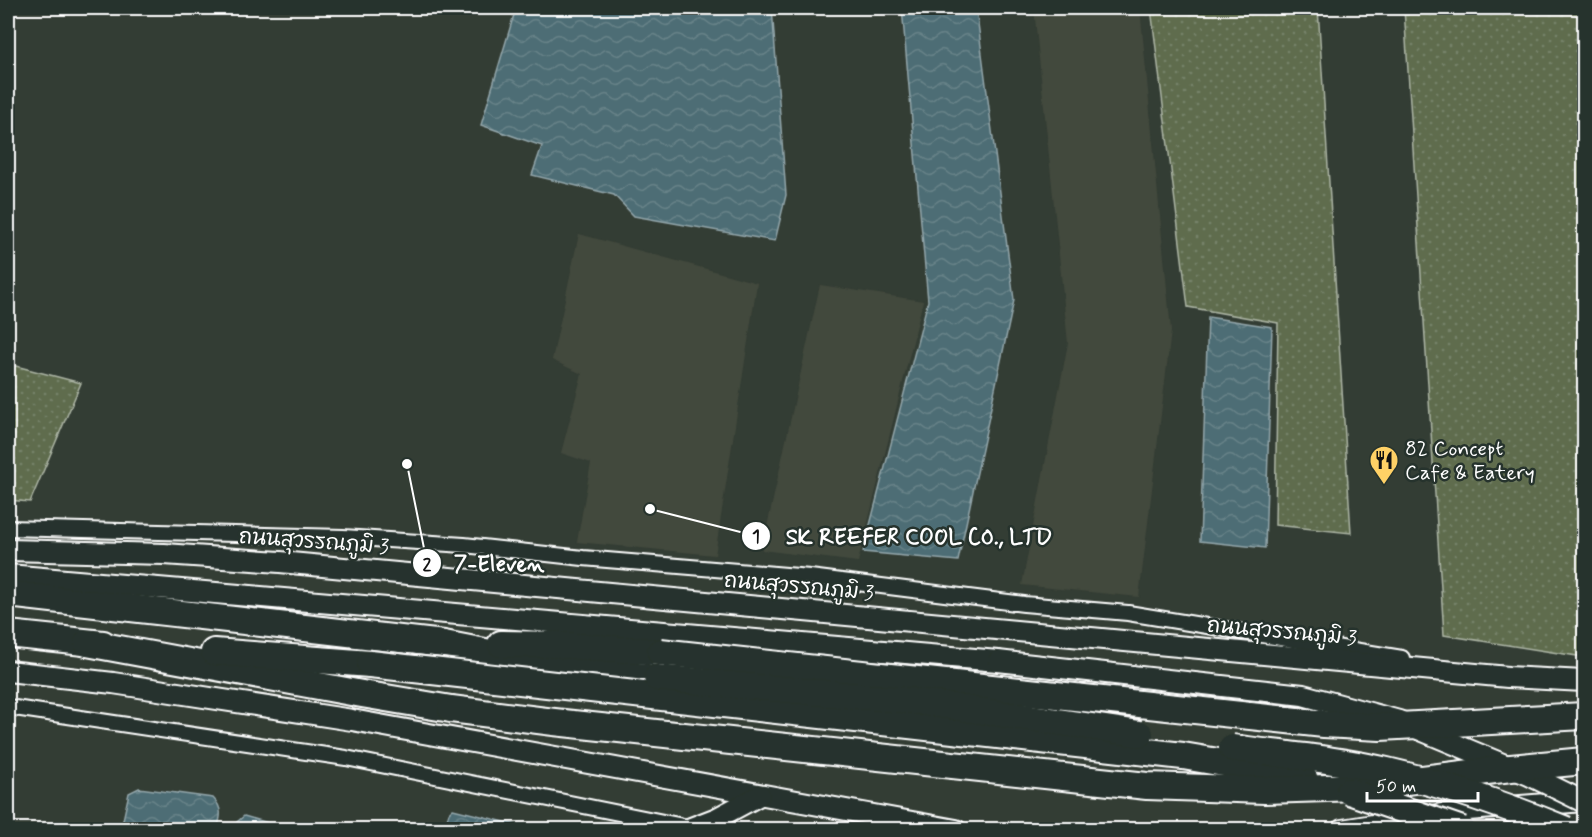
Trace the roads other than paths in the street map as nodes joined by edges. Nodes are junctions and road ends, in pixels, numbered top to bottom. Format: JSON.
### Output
{"nodes":[{"id":1,"x":8,"y":528,"type":"edge"},
{"id":2,"x":8,"y":550,"type":"edge"},
{"id":3,"x":8,"y":575,"type":"edge"},
{"id":4,"x":8,"y":594,"type":"edge"},
{"id":5,"x":8,"y":634,"type":"edge"},
{"id":6,"x":87,"y":643,"type":"junction"},
{"id":7,"x":444,"y":644,"type":"junction"},
{"id":8,"x":8,"y":671,"type":"edge"},
{"id":9,"x":1508,"y":677,"type":"junction"},
{"id":10,"x":1584,"y":681,"type":"edge"},
{"id":11,"x":8,"y":707,"type":"edge"},
{"id":12,"x":1584,"y":716,"type":"edge"},
{"id":13,"x":1584,"y":761,"type":"edge"},
{"id":14,"x":760,"y":795,"type":"junction"},
{"id":15,"x":1584,"y":802,"type":"edge"},
{"id":16,"x":695,"y":829,"type":"edge"},
{"id":17,"x":956,"y":830,"type":"edge"},
{"id":18,"x":1342,"y":830,"type":"edge"},
{"id":19,"x":1462,"y":830,"type":"edge"},
{"id":20,"x":1566,"y":830,"type":"edge"}],
"edges":[{"from":1,"to":9,"type":"street"},
{"from":2,"to":9,"type":"main road","name":"ถนนสุวรรณภูมิ 3"},
{"from":3,"to":15,"type":"main road","bridge":true},
{"from":4,"to":7,"type":"highway"},
{"from":5,"to":6,"type":"highway"},
{"from":6,"to":13,"type":"highway","bridge":true},
{"from":6,"to":19,"type":"highway","bridge":true},
{"from":7,"to":12,"type":"highway","bridge":true},
{"from":7,"to":20,"type":"highway","bridge":true},
{"from":8,"to":14,"type":"main road"},
{"from":9,"to":10,"type":"main road","name":"ถนนสุวรรณภูมิ 3"},
{"from":11,"to":16,"type":"street"},
{"from":14,"to":16,"type":"main road"},
{"from":14,"to":17,"type":"main road"},
{"from":15,"to":18,"type":"main road"}]}
